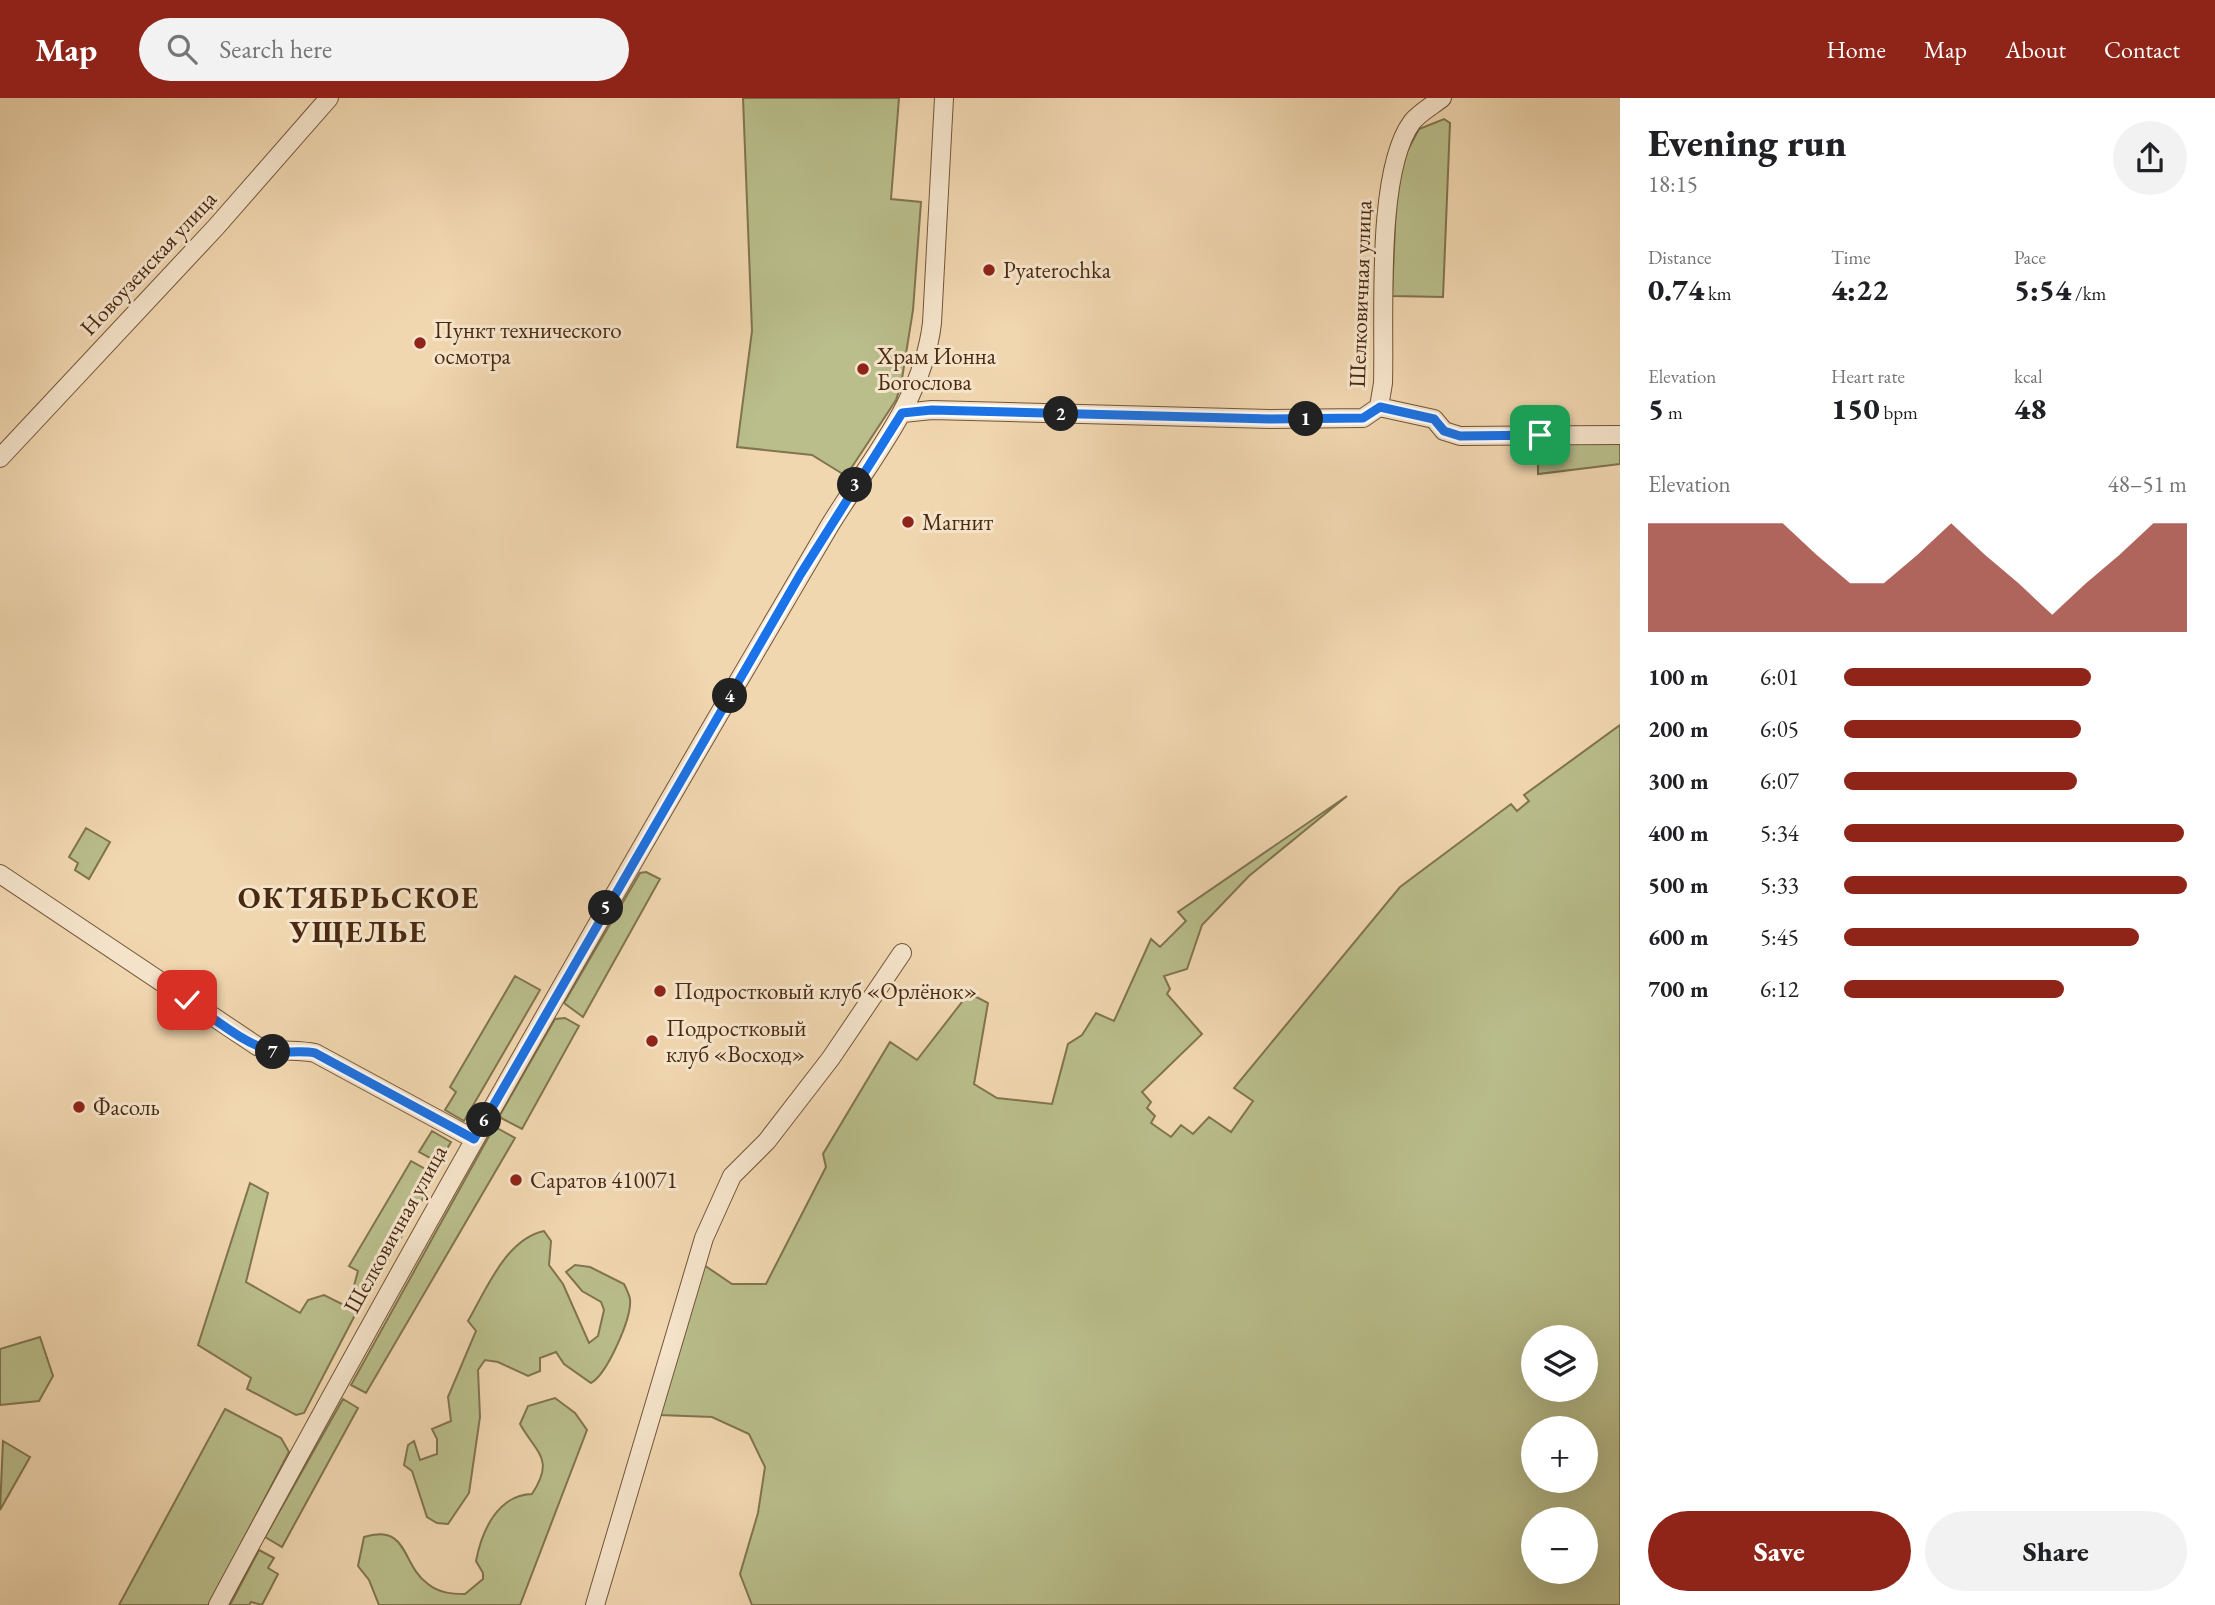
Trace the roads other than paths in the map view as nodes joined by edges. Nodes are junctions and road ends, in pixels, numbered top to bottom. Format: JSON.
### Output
{"nodes":[{"id":1,"x":329,"y":98,"type":"edge"},
{"id":2,"x":944,"y":98,"type":"edge"},
{"id":3,"x":1442,"y":98,"type":"edge"},
{"id":4,"x":1380,"y":407,"type":"junction"},
{"id":5,"x":902,"y":413,"type":"junction"},
{"id":6,"x":1620,"y":435,"type":"edge"},
{"id":7,"x":0,"y":458,"type":"edge"},
{"id":8,"x":0,"y":874,"type":"edge"},
{"id":9,"x":902,"y":953,"type":"dead end"},
{"id":10,"x":474,"y":1139,"type":"junction"},
{"id":11,"x":218,"y":1605,"type":"edge"},
{"id":12,"x":595,"y":1605,"type":"edge"}],
"edges":[{"from":1,"to":7,"type":"street","name":"Новоузенская улица"},
{"from":2,"to":5,"type":"street","name":"Шелковичная улица"},
{"from":3,"to":4,"type":"street","name":"Шелковичная улица"},
{"from":4,"to":5,"type":"street","name":"Шелковичная улица"},
{"from":4,"to":6,"type":"street"},
{"from":5,"to":10,"type":"street","name":"Шелковичная улица"},
{"from":8,"to":10,"type":"street"},
{"from":9,"to":12,"type":"street"},
{"from":10,"to":11,"type":"street","name":"Шелковичная улица"}]}
